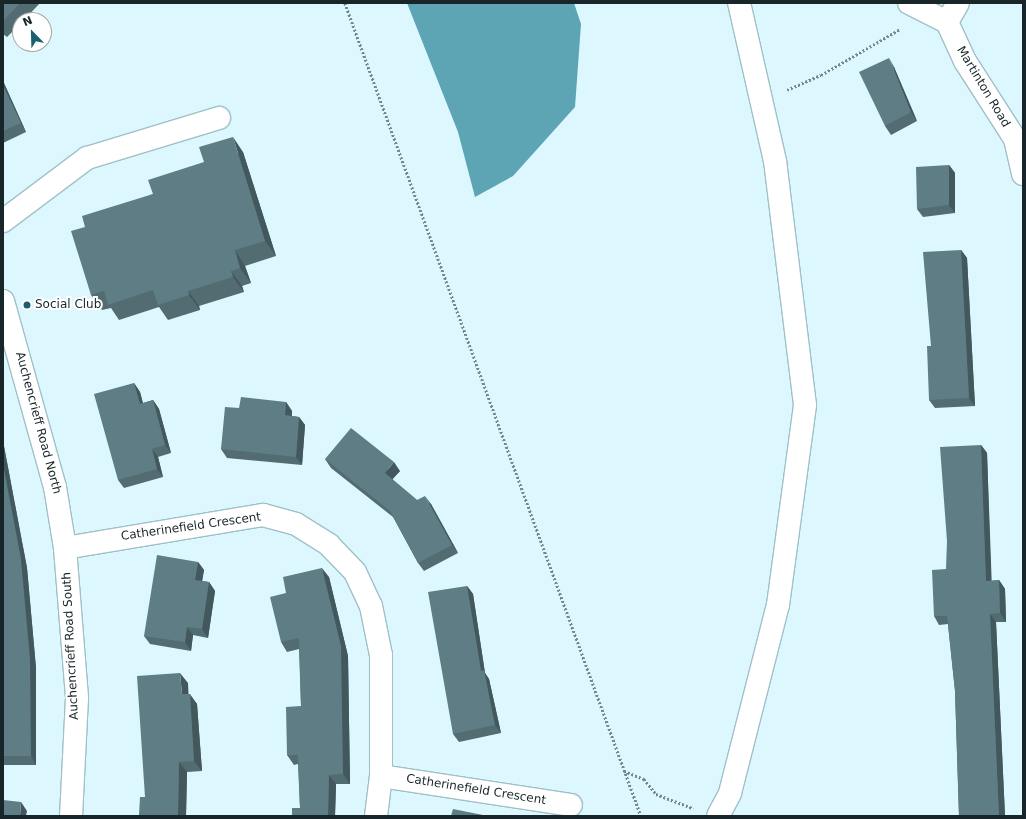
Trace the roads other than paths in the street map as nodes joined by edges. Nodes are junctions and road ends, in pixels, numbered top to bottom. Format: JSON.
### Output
{"nodes":[{"id":1,"x":739,"y":3,"type":"edge"},
{"id":2,"x":909,"y":3,"type":"edge"},
{"id":3,"x":958,"y":3,"type":"edge"},
{"id":4,"x":947,"y":22,"type":"junction"},
{"id":5,"x":219,"y":118,"type":"dead end"},
{"id":6,"x":1023,"y":174,"type":"edge"},
{"id":7,"x":3,"y":221,"type":"edge"},
{"id":8,"x":3,"y":301,"type":"edge"},
{"id":9,"x":66,"y":548,"type":"junction"},
{"id":10,"x":382,"y":776,"type":"junction"},
{"id":11,"x":572,"y":805,"type":"dead end"},
{"id":12,"x":709,"y":813,"type":"edge"},
{"id":13,"x":71,"y":816,"type":"edge"},
{"id":14,"x":376,"y":816,"type":"edge"}],
"edges":[{"from":1,"to":12,"type":"main road"},
{"from":2,"to":4,"type":"main road"},
{"from":3,"to":4,"type":"main road"},
{"from":4,"to":6,"type":"main road","name":"Martinton Road"},
{"from":5,"to":7,"type":"main road"},
{"from":8,"to":9,"type":"main road","name":"Auchencrieff Road North"},
{"from":9,"to":10,"type":"main road","name":"Catherinefield Crescent"},
{"from":9,"to":13,"type":"main road","name":"Auchencrieff Road South"},
{"from":10,"to":11,"type":"main road","name":"Catherinefield Crescent"},
{"from":10,"to":14,"type":"main road","name":"Catherinefield Crescent"}]}
